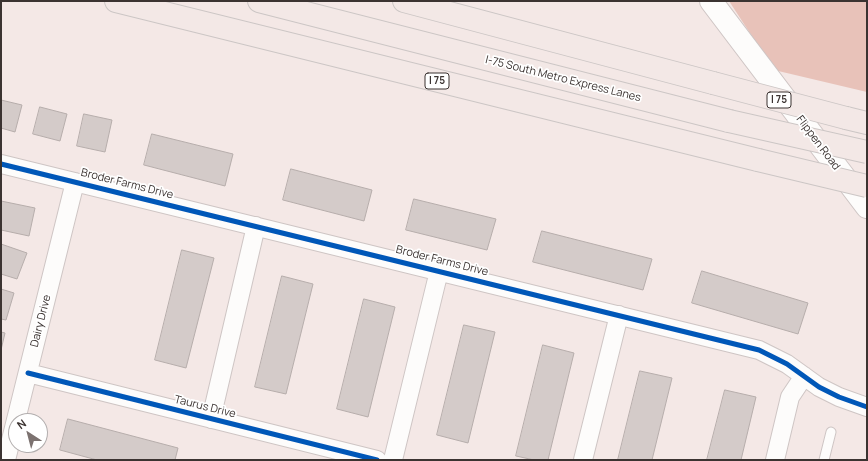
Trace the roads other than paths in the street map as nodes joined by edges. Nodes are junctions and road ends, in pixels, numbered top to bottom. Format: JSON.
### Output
{"nodes":[{"id":1,"x":116,"y":1,"type":"edge"},
{"id":2,"x":259,"y":1,"type":"edge"},
{"id":3,"x":404,"y":1,"type":"edge"},
{"id":4,"x":711,"y":1,"type":"edge"},
{"id":5,"x":867,"y":123,"type":"edge"},
{"id":6,"x":867,"y":152,"type":"edge"},
{"id":7,"x":1,"y":164,"type":"edge"},
{"id":8,"x":75,"y":182,"type":"junction"},
{"id":9,"x":867,"y":186,"type":"edge"},
{"id":10,"x":867,"y":208,"type":"edge"},
{"id":11,"x":256,"y":226,"type":"junction"},
{"id":12,"x":439,"y":271,"type":"junction"},
{"id":13,"x":620,"y":315,"type":"junction"},
{"id":14,"x":28,"y":373,"type":"junction"},
{"id":15,"x":804,"y":376,"type":"junction"},
{"id":16,"x":867,"y":407,"type":"edge"},
{"id":17,"x":211,"y":419,"type":"junction"},
{"id":18,"x":831,"y":432,"type":"dead end"},
{"id":19,"x":6,"y":460,"type":"edge"},
{"id":20,"x":377,"y":460,"type":"edge"},
{"id":21,"x":393,"y":460,"type":"edge"},
{"id":22,"x":582,"y":460,"type":"edge"},
{"id":23,"x":775,"y":460,"type":"edge"},
{"id":24,"x":824,"y":460,"type":"edge"}],
"edges":[{"from":1,"to":9,"type":"highway","number":"I 75","bridge":true},
{"from":2,"to":6,"type":"highway","name":"I-75 South Metro Express Lanes","bridge":true},
{"from":3,"to":5,"type":"highway","number":"I 75","bridge":true},
{"from":4,"to":10,"type":"street","name":"Flippen Road"},
{"from":7,"to":8,"type":"street","name":"Broder Farms Drive"},
{"from":8,"to":11,"type":"street","name":"Broder Farms Drive"},
{"from":8,"to":14,"type":"street","name":"Dairy Drive"},
{"from":11,"to":12,"type":"street","name":"Broder Farms Drive"},
{"from":11,"to":17,"type":"street"},
{"from":12,"to":13,"type":"street","name":"Broder Farms Drive"},
{"from":12,"to":21,"type":"street"},
{"from":13,"to":15,"type":"street","name":"Broder Farms Drive"},
{"from":13,"to":22,"type":"street"},
{"from":14,"to":17,"type":"street","name":"Taurus Drive"},
{"from":14,"to":19,"type":"street","name":"Dairy Drive"},
{"from":15,"to":16,"type":"street","name":"Broder Farms Drive"},
{"from":15,"to":23,"type":"street"},
{"from":17,"to":20,"type":"street","name":"Taurus Drive"},
{"from":18,"to":24,"type":"lane"}]}
